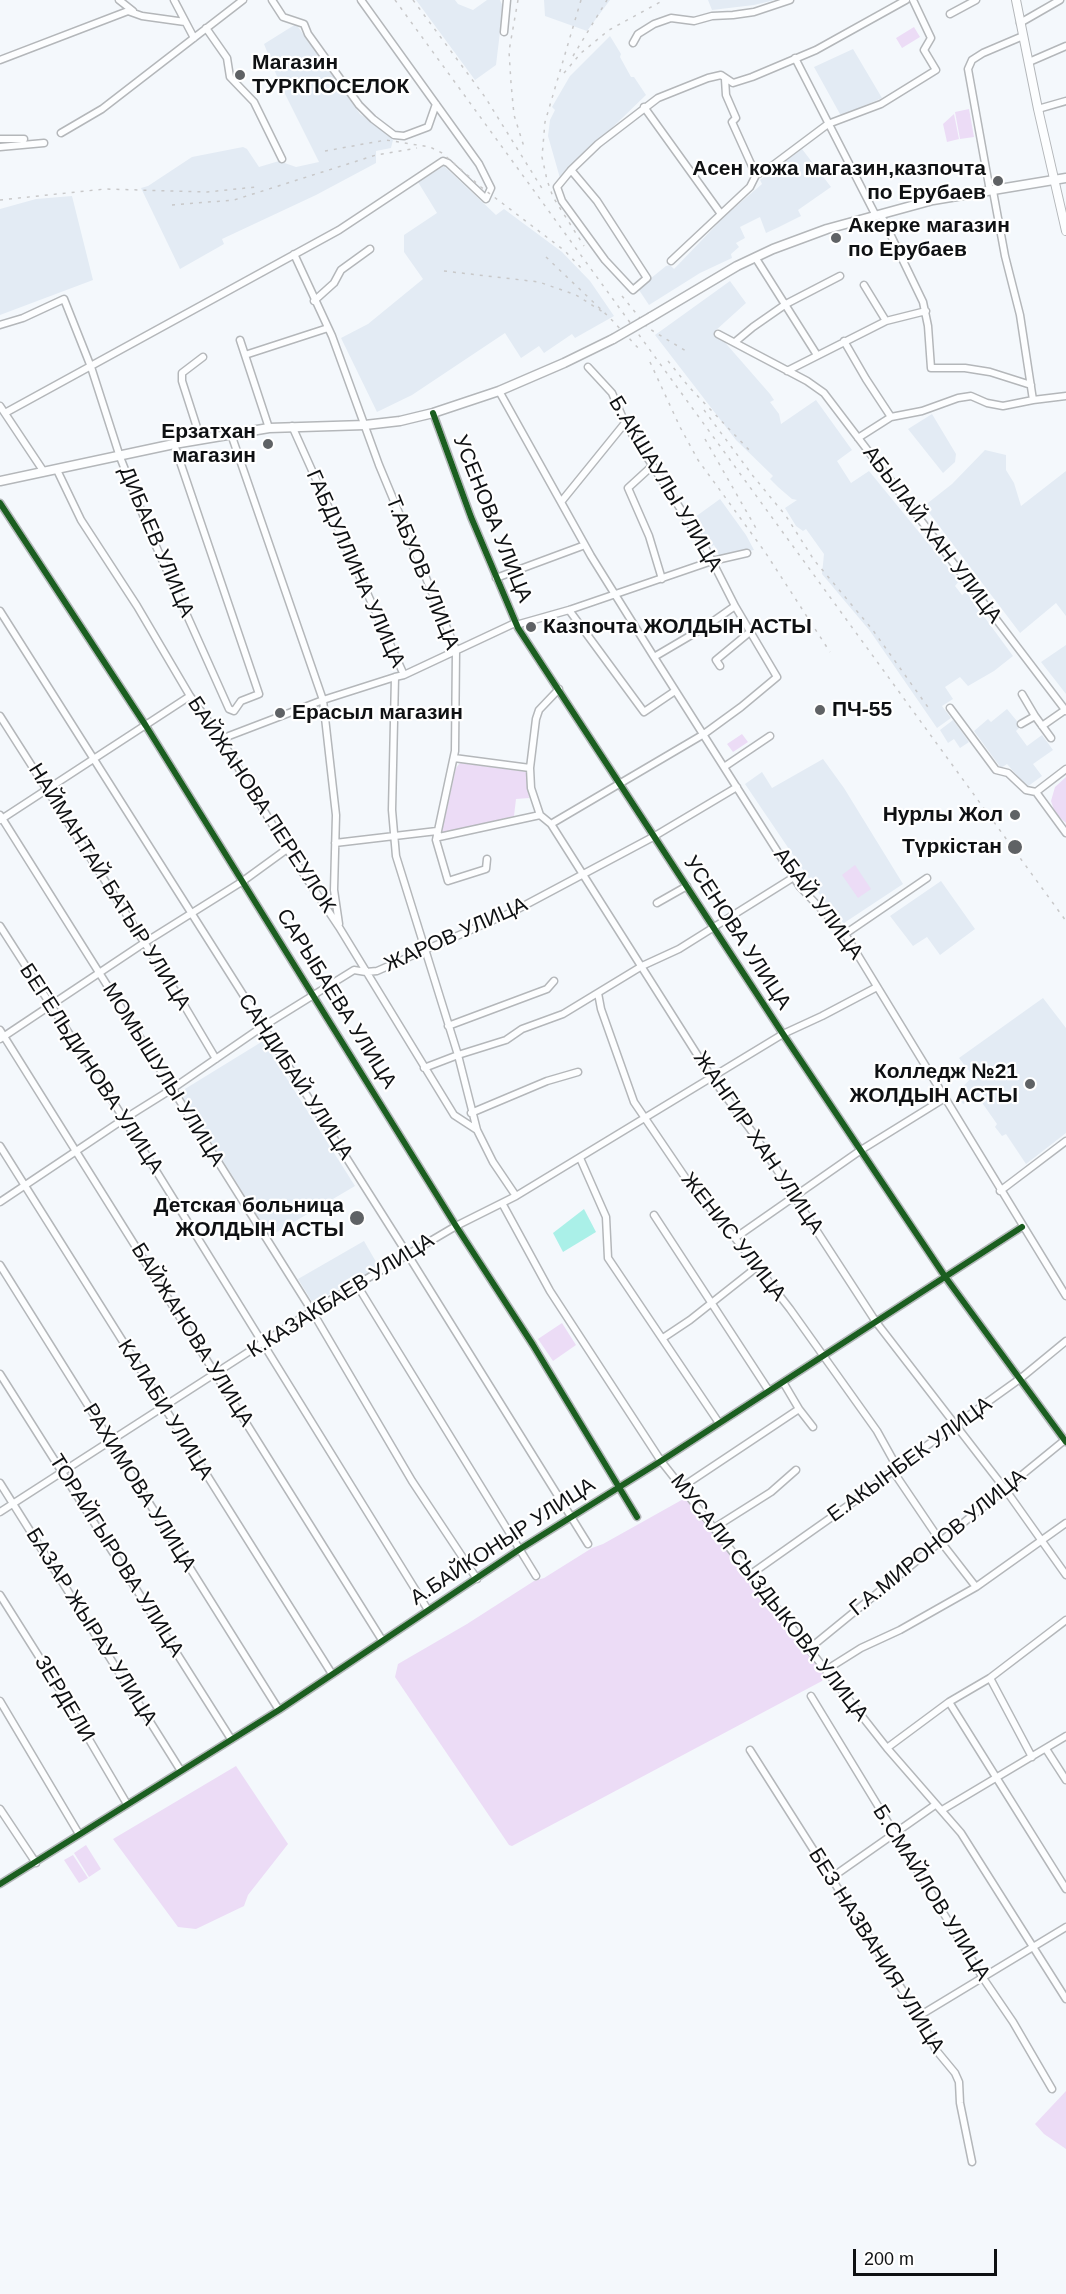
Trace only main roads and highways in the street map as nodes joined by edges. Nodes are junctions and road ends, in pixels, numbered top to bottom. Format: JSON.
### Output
{"nodes":[{"id":1,"x":1066,"y":178,"type":"edge"},
{"id":2,"x":0,"y":481,"type":"edge"}],
"edges":[{"from":1,"to":2,"type":"main road","bridge":true}]}
